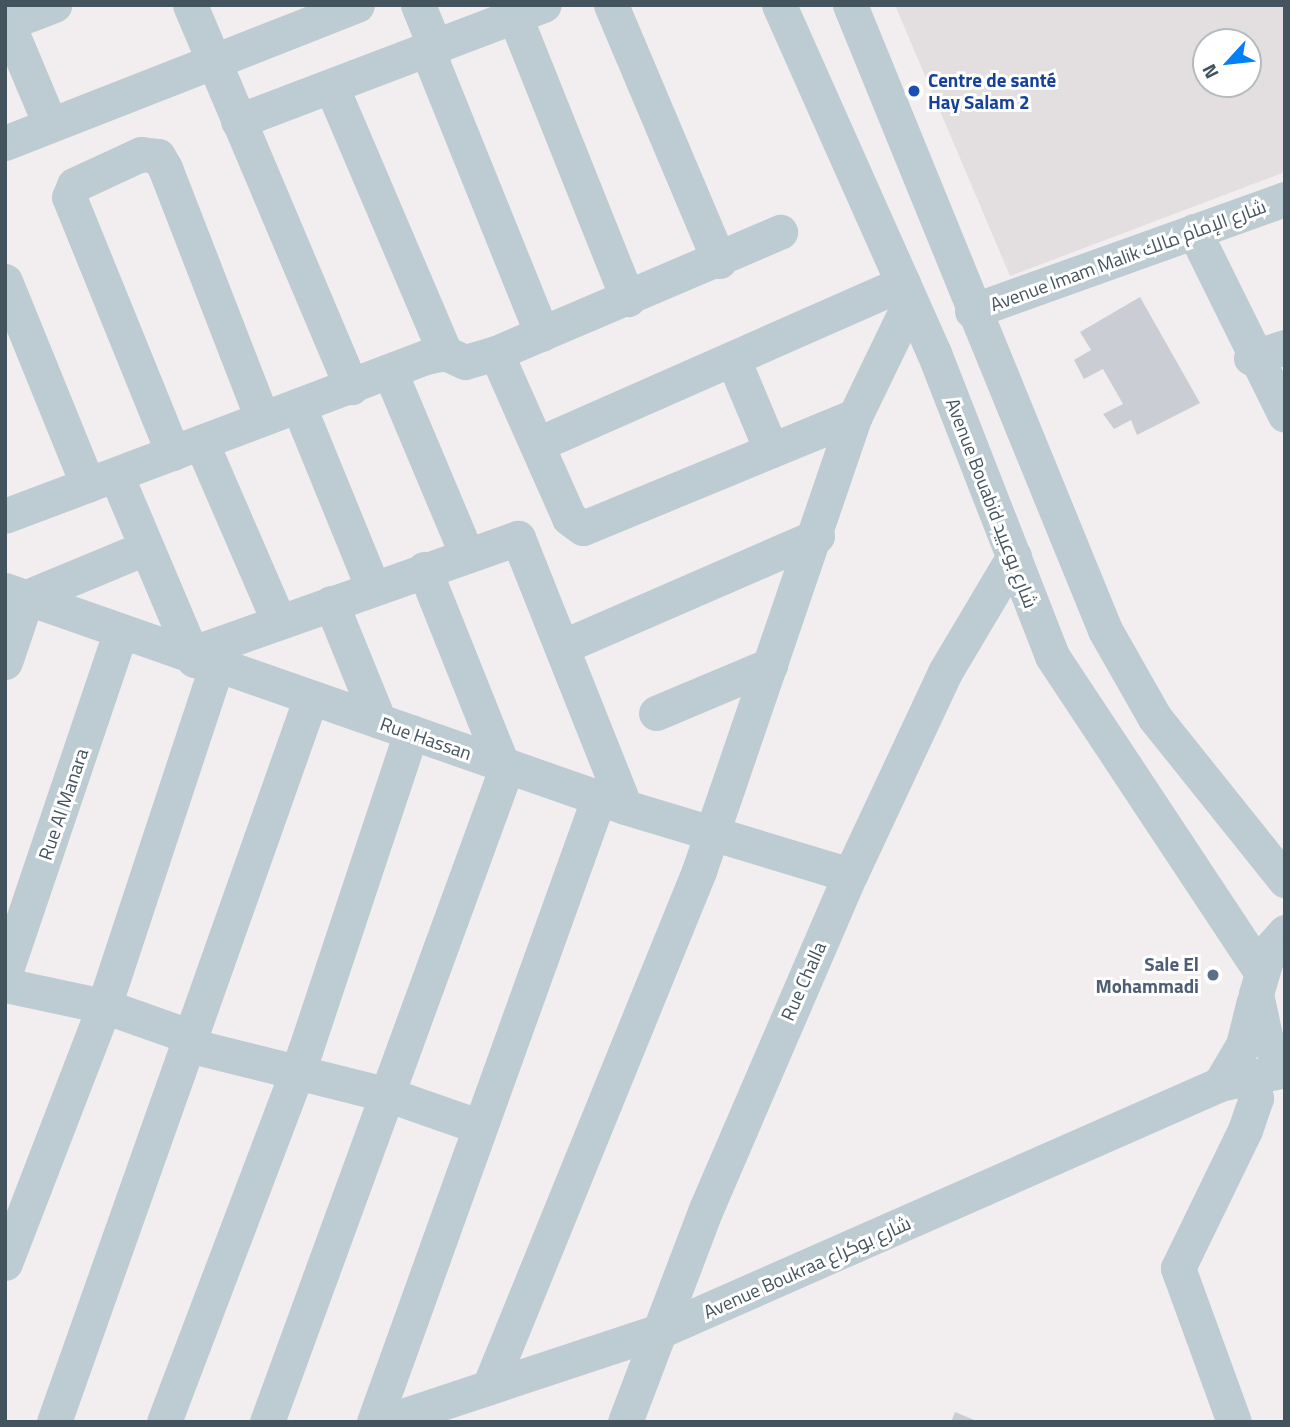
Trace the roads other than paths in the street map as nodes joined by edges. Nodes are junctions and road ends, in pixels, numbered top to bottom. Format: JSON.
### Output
{"nodes":[{"id":1,"x":54,"y":5,"type":"edge"},
{"id":2,"x":190,"y":5,"type":"edge"},
{"id":3,"x":357,"y":5,"type":"edge"},
{"id":4,"x":418,"y":5,"type":"edge"},
{"id":5,"x":611,"y":5,"type":"edge"},
{"id":6,"x":779,"y":5,"type":"edge"},
{"id":7,"x":850,"y":5,"type":"edge"},
{"id":8,"x":529,"y":11,"type":"edge"},
{"id":9,"x":6,"y":22,"type":"edge"},
{"id":10,"x":432,"y":50,"type":"junction"},
{"id":11,"x":214,"y":60,"type":"junction"},
{"id":12,"x":332,"y":88,"type":"junction"},
{"id":13,"x":238,"y":121,"type":"junction"},
{"id":14,"x":50,"y":124,"type":"junction"},
{"id":15,"x":5,"y":143,"type":"edge"},
{"id":16,"x":1285,"y":199,"type":"edge"},
{"id":17,"x":1194,"y":231,"type":"junction"},
{"id":18,"x":780,"y":233,"type":"dead end"},
{"id":19,"x":719,"y":261,"type":"junction"},
{"id":20,"x":5,"y":281,"type":"edge"},
{"id":21,"x":907,"y":293,"type":"junction"},
{"id":22,"x":628,"y":299,"type":"junction"},
{"id":23,"x":972,"y":310,"type":"junction"},
{"id":24,"x":541,"y":334,"type":"junction"},
{"id":25,"x":1285,"y":346,"type":"edge"},
{"id":26,"x":445,"y":353,"type":"junction"},
{"id":27,"x":496,"y":353,"type":"junction"},
{"id":28,"x":1251,"y":358,"type":"junction"},
{"id":29,"x":733,"y":359,"type":"junction"},
{"id":30,"x":390,"y":372,"type":"junction"},
{"id":31,"x":351,"y":387,"type":"junction"},
{"id":32,"x":299,"y":407,"type":"junction"},
{"id":33,"x":1285,"y":415,"type":"edge"},
{"id":34,"x":855,"y":416,"type":"junction"},
{"id":35,"x":262,"y":418,"type":"junction"},
{"id":36,"x":538,"y":443,"type":"junction"},
{"id":37,"x":187,"y":447,"type":"junction"},
{"id":38,"x":771,"y":450,"type":"junction"},
{"id":39,"x":102,"y":480,"type":"junction"},
{"id":40,"x":5,"y":516,"type":"edge"},
{"id":41,"x":817,"y":536,"type":"junction"},
{"id":42,"x":145,"y":548,"type":"junction"},
{"id":43,"x":466,"y":553,"type":"junction"},
{"id":44,"x":1014,"y":556,"type":"junction"},
{"id":45,"x":424,"y":569,"type":"junction"},
{"id":46,"x":373,"y":588,"type":"junction"},
{"id":47,"x":16,"y":593,"type":"edge"},
{"id":48,"x":331,"y":603,"type":"junction"},
{"id":49,"x":279,"y":622,"type":"junction"},
{"id":50,"x":120,"y":634,"type":"junction"},
{"id":51,"x":564,"y":646,"type":"junction"},
{"id":52,"x":200,"y":660,"type":"junction"},
{"id":53,"x":5,"y":662,"type":"edge"},
{"id":54,"x":770,"y":665,"type":"junction"},
{"id":55,"x":310,"y":700,"type":"junction"},
{"id":56,"x":656,"y":713,"type":"dead end"},
{"id":57,"x":395,"y":727,"type":"junction"},
{"id":58,"x":505,"y":765,"type":"junction"},
{"id":59,"x":612,"y":802,"type":"junction"},
{"id":60,"x":715,"y":829,"type":"junction"},
{"id":61,"x":850,"y":875,"type":"junction"},
{"id":62,"x":1285,"y":880,"type":"edge"},
{"id":63,"x":1285,"y":932,"type":"edge"},
{"id":64,"x":5,"y":973,"type":"edge"},
{"id":65,"x":1258,"y":982,"type":"junction"},
{"id":66,"x":5,"y":985,"type":"edge"},
{"id":67,"x":104,"y":1006,"type":"junction"},
{"id":68,"x":188,"y":1045,"type":"junction"},
{"id":69,"x":1285,"y":1064,"type":"edge"},
{"id":70,"x":1285,"y":1070,"type":"edge"},
{"id":71,"x":295,"y":1076,"type":"junction"},
{"id":72,"x":1236,"y":1081,"type":"junction"},
{"id":73,"x":389,"y":1095,"type":"junction"},
{"id":74,"x":478,"y":1126,"type":"junction"},
{"id":75,"x":5,"y":1263,"type":"edge"},
{"id":76,"x":662,"y":1330,"type":"junction"},
{"id":77,"x":489,"y":1387,"type":"junction"},
{"id":78,"x":54,"y":1422,"type":"edge"},
{"id":79,"x":164,"y":1422,"type":"edge"},
{"id":80,"x":267,"y":1422,"type":"edge"},
{"id":81,"x":374,"y":1422,"type":"edge"},
{"id":82,"x":384,"y":1422,"type":"edge"},
{"id":83,"x":625,"y":1422,"type":"edge"},
{"id":84,"x":1234,"y":1422,"type":"edge"}],
"edges":[{"from":1,"to":9,"type":"street"},
{"from":2,"to":11,"type":"street"},
{"from":3,"to":11,"type":"street"},
{"from":4,"to":10,"type":"street"},
{"from":5,"to":19,"type":"street"},
{"from":6,"to":21,"type":"street","name":"Avenue Bouabid شارع بوعبيد"},
{"from":7,"to":23,"type":"street"},
{"from":8,"to":10,"type":"street"},
{"from":8,"to":22,"type":"street"},
{"from":9,"to":14,"type":"street"},
{"from":10,"to":12,"type":"street"},
{"from":10,"to":24,"type":"street"},
{"from":11,"to":13,"type":"street"},
{"from":11,"to":14,"type":"street"},
{"from":12,"to":13,"type":"street"},
{"from":12,"to":26,"type":"street"},
{"from":13,"to":31,"type":"street"},
{"from":14,"to":15,"type":"street"},
{"from":16,"to":17,"type":"street","name":"Avenue Imam Malik شارع الإمام مالك"},
{"from":17,"to":23,"type":"street","name":"Avenue Imam Malik شارع الإمام مالك"},
{"from":17,"to":28,"type":"street"},
{"from":18,"to":19,"type":"street"},
{"from":19,"to":22,"type":"street"},
{"from":20,"to":39,"type":"street"},
{"from":21,"to":29,"type":"street"},
{"from":21,"to":34,"type":"street"},
{"from":21,"to":44,"type":"street","name":"Avenue Bouabid شارع بوعبيد"},
{"from":22,"to":24,"type":"street"},
{"from":23,"to":62,"type":"street"},
{"from":24,"to":27,"type":"street"},
{"from":25,"to":28,"type":"street"},
{"from":26,"to":27,"type":"street"},
{"from":26,"to":30,"type":"street"},
{"from":27,"to":36,"type":"street"},
{"from":28,"to":33,"type":"street"},
{"from":29,"to":36,"type":"street"},
{"from":29,"to":38,"type":"street"},
{"from":30,"to":31,"type":"street"},
{"from":30,"to":43,"type":"street"},
{"from":31,"to":32,"type":"street"},
{"from":32,"to":35,"type":"street"},
{"from":32,"to":46,"type":"street"},
{"from":34,"to":38,"type":"street"},
{"from":34,"to":41,"type":"street"},
{"from":35,"to":37,"type":"street"},
{"from":35,"to":37,"type":"street"},
{"from":36,"to":38,"type":"street"},
{"from":37,"to":39,"type":"street"},
{"from":37,"to":49,"type":"street"},
{"from":39,"to":40,"type":"street"},
{"from":39,"to":42,"type":"street"},
{"from":41,"to":51,"type":"street"},
{"from":41,"to":54,"type":"street"},
{"from":42,"to":47,"type":"street"},
{"from":42,"to":52,"type":"street"},
{"from":43,"to":45,"type":"street"},
{"from":43,"to":51,"type":"street"},
{"from":44,"to":61,"type":"street","name":"Rue Challa"},
{"from":44,"to":65,"type":"street","name":"Avenue Bouabid شارع بوعبيد"},
{"from":45,"to":46,"type":"street"},
{"from":45,"to":58,"type":"street"},
{"from":46,"to":48,"type":"street"},
{"from":47,"to":50,"type":"street","name":"Rue Hassan"},
{"from":47,"to":53,"type":"street"},
{"from":48,"to":49,"type":"street"},
{"from":48,"to":57,"type":"street"},
{"from":49,"to":52,"type":"street"},
{"from":50,"to":52,"type":"street","name":"Rue Hassan"},
{"from":50,"to":64,"type":"street","name":"Rue Al Manara"},
{"from":51,"to":59,"type":"street"},
{"from":52,"to":55,"type":"street","name":"Rue Hassan"},
{"from":52,"to":67,"type":"street"},
{"from":54,"to":56,"type":"street"},
{"from":54,"to":60,"type":"street"},
{"from":55,"to":57,"type":"street","name":"Rue Hassan"},
{"from":55,"to":68,"type":"street"},
{"from":57,"to":58,"type":"street","name":"Rue Hassan"},
{"from":57,"to":71,"type":"street"},
{"from":58,"to":59,"type":"street","name":"Rue Hassan"},
{"from":58,"to":73,"type":"street"},
{"from":59,"to":60,"type":"street","name":"Rue Hassan"},
{"from":59,"to":74,"type":"street"},
{"from":60,"to":61,"type":"street","name":"Rue Hassan"},
{"from":60,"to":77,"type":"street"},
{"from":61,"to":76,"type":"street","name":"Rue Challa"},
{"from":63,"to":65,"type":"street"},
{"from":65,"to":69,"type":"street"},
{"from":65,"to":72,"type":"street"},
{"from":66,"to":67,"type":"street"},
{"from":67,"to":68,"type":"street"},
{"from":67,"to":75,"type":"street"},
{"from":68,"to":71,"type":"street"},
{"from":68,"to":78,"type":"street"},
{"from":70,"to":72,"type":"street","name":"Avenue Boukraa شارع بوكراع"},
{"from":71,"to":73,"type":"street"},
{"from":71,"to":79,"type":"street"},
{"from":72,"to":76,"type":"street","name":"Avenue Boukraa شارع بوكراع"},
{"from":72,"to":84,"type":"street"},
{"from":73,"to":74,"type":"street"},
{"from":73,"to":80,"type":"street"},
{"from":74,"to":81,"type":"street"},
{"from":76,"to":77,"type":"street","name":"Avenue Boukraa شارع بوكراع"},
{"from":76,"to":83,"type":"street","name":"Rue Challa"},
{"from":77,"to":82,"type":"street","name":"Avenue Boukraa شارع بوكراع"}]}
